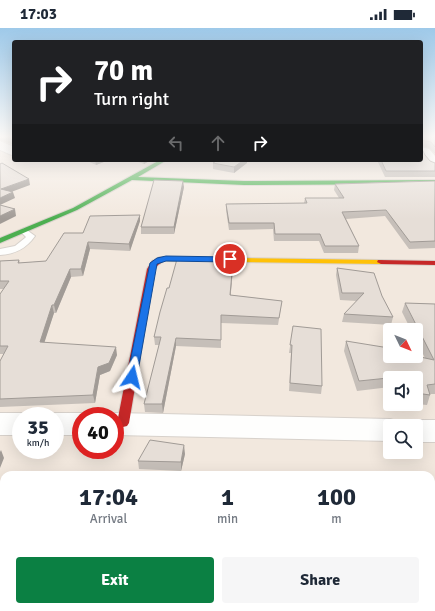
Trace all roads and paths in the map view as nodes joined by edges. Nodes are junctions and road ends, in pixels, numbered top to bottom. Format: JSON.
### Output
{"nodes":[{"id":1,"x":156,"y":164,"type":"edge"},
{"id":2,"x":129,"y":178,"type":"junction"},
{"id":3,"x":435,"y":182,"type":"edge"},
{"id":4,"x":24,"y":231,"type":"junction"},
{"id":5,"x":0,"y":241,"type":"edge"},
{"id":6,"x":0,"y":252,"type":"edge"},
{"id":7,"x":435,"y":263,"type":"edge"},
{"id":8,"x":123,"y":407,"type":"edge"},
{"id":9,"x":0,"y":424,"type":"edge"},
{"id":10,"x":12,"y":424,"type":"edge"},
{"id":11,"x":124,"y":424,"type":"edge"},
{"id":12,"x":383,"y":430,"type":"edge"},
{"id":13,"x":423,"y":431,"type":"edge"},
{"id":14,"x":435,"y":431,"type":"edge"}],
"edges":[{"from":1,"to":2,"type":"street"},
{"from":2,"to":3,"type":"street"},
{"from":2,"to":4,"type":"street"},
{"from":4,"to":5,"type":"street"},
{"from":4,"to":6,"type":"lane"},
{"from":7,"to":8,"type":"street"},
{"from":9,"to":10,"type":"street"},
{"from":11,"to":12,"type":"street"},
{"from":13,"to":14,"type":"street"}]}
